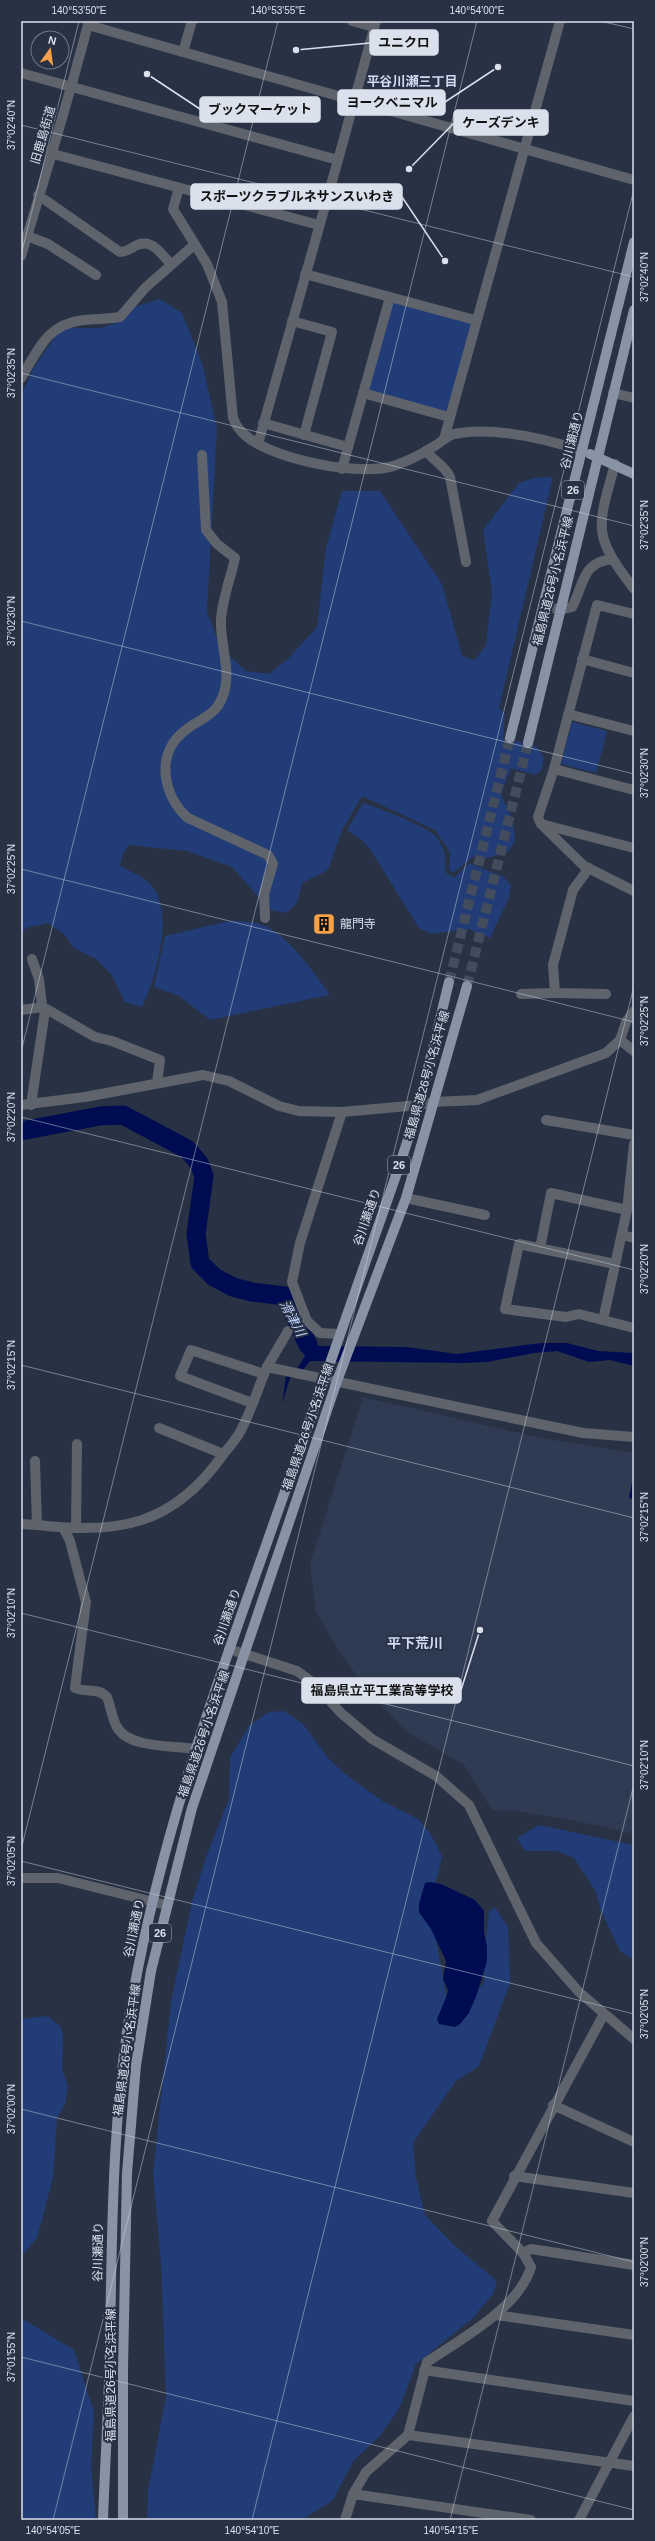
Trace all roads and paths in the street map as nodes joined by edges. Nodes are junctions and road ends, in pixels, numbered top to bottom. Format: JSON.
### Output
{"nodes":[{"id":1,"x":192,"y":21,"type":"edge"},
{"id":2,"x":352,"y":21,"type":"edge"},
{"id":3,"x":560,"y":21,"type":"edge"},
{"id":4,"x":89,"y":23,"type":"edge"},
{"id":5,"x":375,"y":24,"type":"edge"},
{"id":6,"x":183,"y":52,"type":"junction"},
{"id":7,"x":21,"y":73,"type":"edge"},
{"id":8,"x":71,"y":85,"type":"junction"},
{"id":9,"x":354,"y":101,"type":"junction"},
{"id":10,"x":524,"y":150,"type":"junction"},
{"id":11,"x":53,"y":154,"type":"junction"},
{"id":12,"x":338,"y":160,"type":"junction"},
{"id":13,"x":634,"y":180,"type":"edge"},
{"id":14,"x":179,"y":188,"type":"junction"},
{"id":15,"x":38,"y":194,"type":"junction"},
{"id":16,"x":319,"y":225,"type":"junction"},
{"id":17,"x":27,"y":236,"type":"junction"},
{"id":18,"x":634,"y":242,"type":"edge"},
{"id":19,"x":194,"y":245,"type":"junction"},
{"id":20,"x":21,"y":256,"type":"edge"},
{"id":21,"x":171,"y":264,"type":"junction"},
{"id":22,"x":96,"y":274,"type":"dead end"},
{"id":23,"x":305,"y":274,"type":"junction"},
{"id":24,"x":390,"y":297,"type":"junction"},
{"id":25,"x":634,"y":310,"type":"edge"},
{"id":26,"x":476,"y":320,"type":"junction"},
{"id":27,"x":292,"y":321,"type":"junction"},
{"id":28,"x":21,"y":378,"type":"edge"},
{"id":29,"x":363,"y":393,"type":"junction"},
{"id":30,"x":612,"y":393,"type":"junction"},
{"id":31,"x":634,"y":398,"type":"edge"},
{"id":32,"x":449,"y":417,"type":"junction"},
{"id":33,"x":264,"y":423,"type":"junction"},
{"id":34,"x":304,"y":435,"type":"junction"},
{"id":35,"x":444,"y":439,"type":"junction"},
{"id":36,"x":258,"y":444,"type":"junction"},
{"id":37,"x":348,"y":447,"type":"junction"},
{"id":38,"x":426,"y":451,"type":"junction"},
{"id":39,"x":583,"y":451,"type":"junction"},
{"id":40,"x":202,"y":455,"type":"dead end"},
{"id":41,"x":597,"y":456,"type":"junction"},
{"id":42,"x":615,"y":464,"type":"junction"},
{"id":43,"x":342,"y":469,"type":"junction"},
{"id":44,"x":634,"y":474,"type":"edge"},
{"id":45,"x":612,"y":560,"type":"junction"},
{"id":46,"x":466,"y":562,"type":"dead end"},
{"id":47,"x":634,"y":589,"type":"edge"},
{"id":48,"x":543,"y":605,"type":"junction"},
{"id":49,"x":560,"y":610,"type":"junction"},
{"id":50,"x":634,"y":614,"type":"edge"},
{"id":51,"x":582,"y":659,"type":"junction"},
{"id":52,"x":634,"y":673,"type":"edge"},
{"id":53,"x":568,"y":714,"type":"junction"},
{"id":54,"x":634,"y":731,"type":"edge"},
{"id":55,"x":510,"y":738,"type":"tunnel mouth"},
{"id":56,"x":528,"y":743,"type":"tunnel mouth"},
{"id":57,"x":554,"y":769,"type":"junction"},
{"id":58,"x":634,"y":790,"type":"edge"},
{"id":59,"x":541,"y":824,"type":"junction"},
{"id":60,"x":634,"y":848,"type":"edge"},
{"id":61,"x":589,"y":868,"type":"junction"},
{"id":62,"x":634,"y":891,"type":"edge"},
{"id":63,"x":264,"y":918,"type":"dead end"},
{"id":64,"x":32,"y":959,"type":"dead end"},
{"id":65,"x":449,"y":982,"type":"tunnel mouth"},
{"id":66,"x":467,"y":986,"type":"tunnel mouth"},
{"id":67,"x":555,"y":993,"type":"junction"},
{"id":68,"x":520,"y":994,"type":"dead end"},
{"id":69,"x":606,"y":994,"type":"dead end"},
{"id":70,"x":43,"y":1008,"type":"junction"},
{"id":71,"x":21,"y":1010,"type":"edge"},
{"id":72,"x":634,"y":1011,"type":"edge"},
{"id":73,"x":620,"y":1040,"type":"junction"},
{"id":74,"x":634,"y":1051,"type":"edge"},
{"id":75,"x":157,"y":1083,"type":"junction"},
{"id":76,"x":434,"y":1102,"type":"junction"},
{"id":77,"x":26,"y":1105,"type":"edge"},
{"id":78,"x":419,"y":1105,"type":"junction"},
{"id":79,"x":342,"y":1112,"type":"junction"},
{"id":80,"x":546,"y":1120,"type":"dead end"},
{"id":81,"x":634,"y":1135,"type":"edge"},
{"id":82,"x":634,"y":1144,"type":"edge"},
{"id":83,"x":406,"y":1198,"type":"junction"},
{"id":84,"x":626,"y":1210,"type":"junction"},
{"id":85,"x":485,"y":1215,"type":"dead end"},
{"id":86,"x":622,"y":1235,"type":"junction"},
{"id":87,"x":634,"y":1238,"type":"edge"},
{"id":88,"x":540,"y":1248,"type":"junction"},
{"id":89,"x":616,"y":1264,"type":"junction"},
{"id":90,"x":604,"y":1320,"type":"junction"},
{"id":91,"x":634,"y":1328,"type":"edge"},
{"id":92,"x":288,"y":1331,"type":"dead end"},
{"id":93,"x":340,"y":1334,"type":"junction"},
{"id":94,"x":265,"y":1371,"type":"junction"},
{"id":95,"x":327,"y":1373,"type":"junction"},
{"id":96,"x":339,"y":1377,"type":"junction"},
{"id":97,"x":252,"y":1403,"type":"junction"},
{"id":98,"x":159,"y":1428,"type":"dead end"},
{"id":99,"x":634,"y":1438,"type":"edge"},
{"id":100,"x":77,"y":1444,"type":"dead end"},
{"id":101,"x":223,"y":1454,"type":"junction"},
{"id":102,"x":35,"y":1461,"type":"dead end"},
{"id":103,"x":21,"y":1524,"type":"edge"},
{"id":104,"x":38,"y":1525,"type":"junction"},
{"id":105,"x":64,"y":1528,"type":"junction"},
{"id":106,"x":76,"y":1528,"type":"junction"},
{"id":107,"x":229,"y":1649,"type":"junction"},
{"id":108,"x":246,"y":1654,"type":"junction"},
{"id":109,"x":195,"y":1748,"type":"junction"},
{"id":110,"x":21,"y":1878,"type":"edge"},
{"id":111,"x":152,"y":1902,"type":"junction"},
{"id":112,"x":166,"y":1905,"type":"junction"},
{"id":113,"x":604,"y":2014,"type":"junction"},
{"id":114,"x":634,"y":2040,"type":"edge"},
{"id":115,"x":553,"y":2105,"type":"junction"},
{"id":116,"x":634,"y":2142,"type":"edge"},
{"id":117,"x":514,"y":2176,"type":"junction"},
{"id":118,"x":634,"y":2193,"type":"edge"},
{"id":119,"x":523,"y":2253,"type":"junction"},
{"id":120,"x":634,"y":2265,"type":"edge"},
{"id":121,"x":496,"y":2315,"type":"junction"},
{"id":122,"x":634,"y":2335,"type":"edge"},
{"id":123,"x":424,"y":2370,"type":"junction"},
{"id":124,"x":634,"y":2401,"type":"edge"},
{"id":125,"x":634,"y":2416,"type":"edge"},
{"id":126,"x":408,"y":2435,"type":"junction"},
{"id":127,"x":608,"y":2463,"type":"junction"},
{"id":128,"x":634,"y":2466,"type":"edge"},
{"id":129,"x":353,"y":2494,"type":"junction"},
{"id":130,"x":103,"y":2520,"type":"edge"},
{"id":131,"x":123,"y":2520,"type":"edge"},
{"id":132,"x":345,"y":2520,"type":"edge"},
{"id":133,"x":532,"y":2520,"type":"edge"},
{"id":134,"x":579,"y":2520,"type":"edge"}],
"edges":[{"from":1,"to":6,"type":"street"},
{"from":2,"to":5,"type":"street"},
{"from":3,"to":10,"type":"street"},
{"from":4,"to":6,"type":"street"},
{"from":4,"to":8,"type":"street","name":"旧鹿島街道"},
{"from":5,"to":9,"type":"street"},
{"from":6,"to":9,"type":"street"},
{"from":7,"to":8,"type":"street"},
{"from":8,"to":11,"type":"street","name":"旧鹿島街道"},
{"from":8,"to":12,"type":"street"},
{"from":9,"to":10,"type":"street"},
{"from":9,"to":12,"type":"street"},
{"from":10,"to":13,"type":"street"},
{"from":10,"to":26,"type":"street"},
{"from":11,"to":14,"type":"street"},
{"from":11,"to":15,"type":"street","name":"旧鹿島街道"},
{"from":12,"to":16,"type":"street"},
{"from":14,"to":16,"type":"street"},
{"from":14,"to":19,"type":"street"},
{"from":15,"to":17,"type":"street","name":"旧鹿島街道"},
{"from":15,"to":21,"type":"street"},
{"from":16,"to":23,"type":"street"},
{"from":17,"to":20,"type":"street","name":"旧鹿島街道"},
{"from":17,"to":22,"type":"street"},
{"from":18,"to":39,"type":"main road","name":"谷川瀬通り","number":"26"},
{"from":19,"to":21,"type":"street"},
{"from":19,"to":36,"type":"street"},
{"from":21,"to":28,"type":"street"},
{"from":23,"to":24,"type":"street"},
{"from":23,"to":27,"type":"street"},
{"from":24,"to":26,"type":"street"},
{"from":24,"to":29,"type":"street"},
{"from":25,"to":30,"type":"main road","name":"福島県道26号小名浜平線","number":"26"},
{"from":26,"to":32,"type":"street"},
{"from":27,"to":33,"type":"street"},
{"from":27,"to":34,"type":"street"},
{"from":29,"to":32,"type":"street"},
{"from":29,"to":37,"type":"street"},
{"from":30,"to":31,"type":"street"},
{"from":30,"to":41,"type":"main road","name":"福島県道26号小名浜平線","number":"26"},
{"from":32,"to":35,"type":"street"},
{"from":33,"to":34,"type":"street"},
{"from":33,"to":36,"type":"street"},
{"from":34,"to":37,"type":"street"},
{"from":35,"to":38,"type":"street"},
{"from":35,"to":39,"type":"street"},
{"from":36,"to":43,"type":"street"},
{"from":37,"to":43,"type":"street"},
{"from":38,"to":43,"type":"street"},
{"from":38,"to":46,"type":"street"},
{"from":39,"to":41,"type":"main road"},
{"from":39,"to":48,"type":"main road","name":"谷川瀬通り","number":"26"},
{"from":40,"to":63,"type":"street"},
{"from":41,"to":42,"type":"main road"},
{"from":41,"to":49,"type":"main road","name":"福島県道26号小名浜平線","number":"26"},
{"from":42,"to":44,"type":"main road"},
{"from":42,"to":45,"type":"street"},
{"from":45,"to":47,"type":"street"},
{"from":45,"to":49,"type":"street"},
{"from":48,"to":49,"type":"street"},
{"from":48,"to":55,"type":"main road","name":"谷川瀬通り","number":"26"},
{"from":49,"to":56,"type":"main road","name":"福島県道26号小名浜平線","number":"26"},
{"from":50,"to":51,"type":"street"},
{"from":51,"to":52,"type":"street"},
{"from":51,"to":53,"type":"street"},
{"from":53,"to":54,"type":"street"},
{"from":53,"to":57,"type":"street"},
{"from":57,"to":58,"type":"street"},
{"from":57,"to":59,"type":"street"},
{"from":59,"to":60,"type":"street"},
{"from":59,"to":61,"type":"street"},
{"from":61,"to":62,"type":"street"},
{"from":61,"to":67,"type":"street"},
{"from":64,"to":70,"type":"street"},
{"from":65,"to":78,"type":"main road","name":"谷川瀬通り","number":"26"},
{"from":66,"to":76,"type":"main road","name":"福島県道26号小名浜平線","number":"26"},
{"from":67,"to":68,"type":"street"},
{"from":67,"to":69,"type":"street"},
{"from":70,"to":71,"type":"street"},
{"from":70,"to":75,"type":"street"},
{"from":70,"to":77,"type":"street"},
{"from":72,"to":73,"type":"street"},
{"from":73,"to":74,"type":"street"},
{"from":73,"to":76,"type":"street"},
{"from":75,"to":77,"type":"street"},
{"from":75,"to":79,"type":"street"},
{"from":76,"to":78,"type":"street"},
{"from":76,"to":83,"type":"main road","name":"福島県道26号小名浜平線","number":"26"},
{"from":78,"to":79,"type":"street"},
{"from":78,"to":93,"type":"main road","name":"谷川瀬通り","number":"26"},
{"from":79,"to":93,"type":"street"},
{"from":80,"to":81,"type":"street"},
{"from":82,"to":84,"type":"street"},
{"from":83,"to":85,"type":"street"},
{"from":83,"to":96,"type":"main road","name":"福島県道26号小名浜平線","number":"26"},
{"from":84,"to":86,"type":"street"},
{"from":84,"to":88,"type":"street"},
{"from":86,"to":87,"type":"street"},
{"from":86,"to":89,"type":"street"},
{"from":88,"to":89,"type":"street"},
{"from":88,"to":90,"type":"street"},
{"from":89,"to":90,"type":"street"},
{"from":90,"to":91,"type":"street"},
{"from":92,"to":94,"type":"street"},
{"from":93,"to":95,"type":"main road","name":"谷川瀬通り","number":"26"},
{"from":94,"to":95,"type":"street"},
{"from":94,"to":97,"type":"street"},
{"from":94,"to":97,"type":"street"},
{"from":95,"to":96,"type":"street"},
{"from":95,"to":107,"type":"main road","name":"谷川瀬通り","number":"26"},
{"from":96,"to":99,"type":"street"},
{"from":96,"to":108,"type":"main road","name":"福島県道26号小名浜平線","number":"26"},
{"from":97,"to":101,"type":"street"},
{"from":98,"to":101,"type":"street"},
{"from":100,"to":106,"type":"street"},
{"from":101,"to":106,"type":"street"},
{"from":102,"to":104,"type":"street"},
{"from":103,"to":104,"type":"street"},
{"from":104,"to":105,"type":"street"},
{"from":105,"to":106,"type":"street"},
{"from":105,"to":109,"type":"street"},
{"from":107,"to":108,"type":"street"},
{"from":107,"to":109,"type":"main road","name":"谷川瀬通り","number":"26"},
{"from":108,"to":112,"type":"main road","name":"福島県道26号小名浜平線","number":"26"},
{"from":108,"to":113,"type":"street"},
{"from":109,"to":111,"type":"main road","name":"谷川瀬通り","number":"26"},
{"from":110,"to":111,"type":"street"},
{"from":111,"to":112,"type":"street"},
{"from":111,"to":130,"type":"main road","name":"谷川瀬通り","number":"26"},
{"from":112,"to":131,"type":"main road","name":"福島県道26号小名浜平線","number":"26"},
{"from":113,"to":114,"type":"street"},
{"from":113,"to":115,"type":"street"},
{"from":115,"to":116,"type":"street"},
{"from":115,"to":117,"type":"street"},
{"from":117,"to":118,"type":"street"},
{"from":117,"to":119,"type":"street"},
{"from":119,"to":120,"type":"street"},
{"from":119,"to":121,"type":"street"},
{"from":121,"to":122,"type":"street"},
{"from":121,"to":123,"type":"street"},
{"from":123,"to":124,"type":"street"},
{"from":123,"to":126,"type":"street"},
{"from":125,"to":127,"type":"street"},
{"from":126,"to":127,"type":"street"},
{"from":126,"to":129,"type":"street"},
{"from":127,"to":128,"type":"street"},
{"from":127,"to":134,"type":"street"},
{"from":129,"to":132,"type":"street"},
{"from":129,"to":133,"type":"street"}]}
